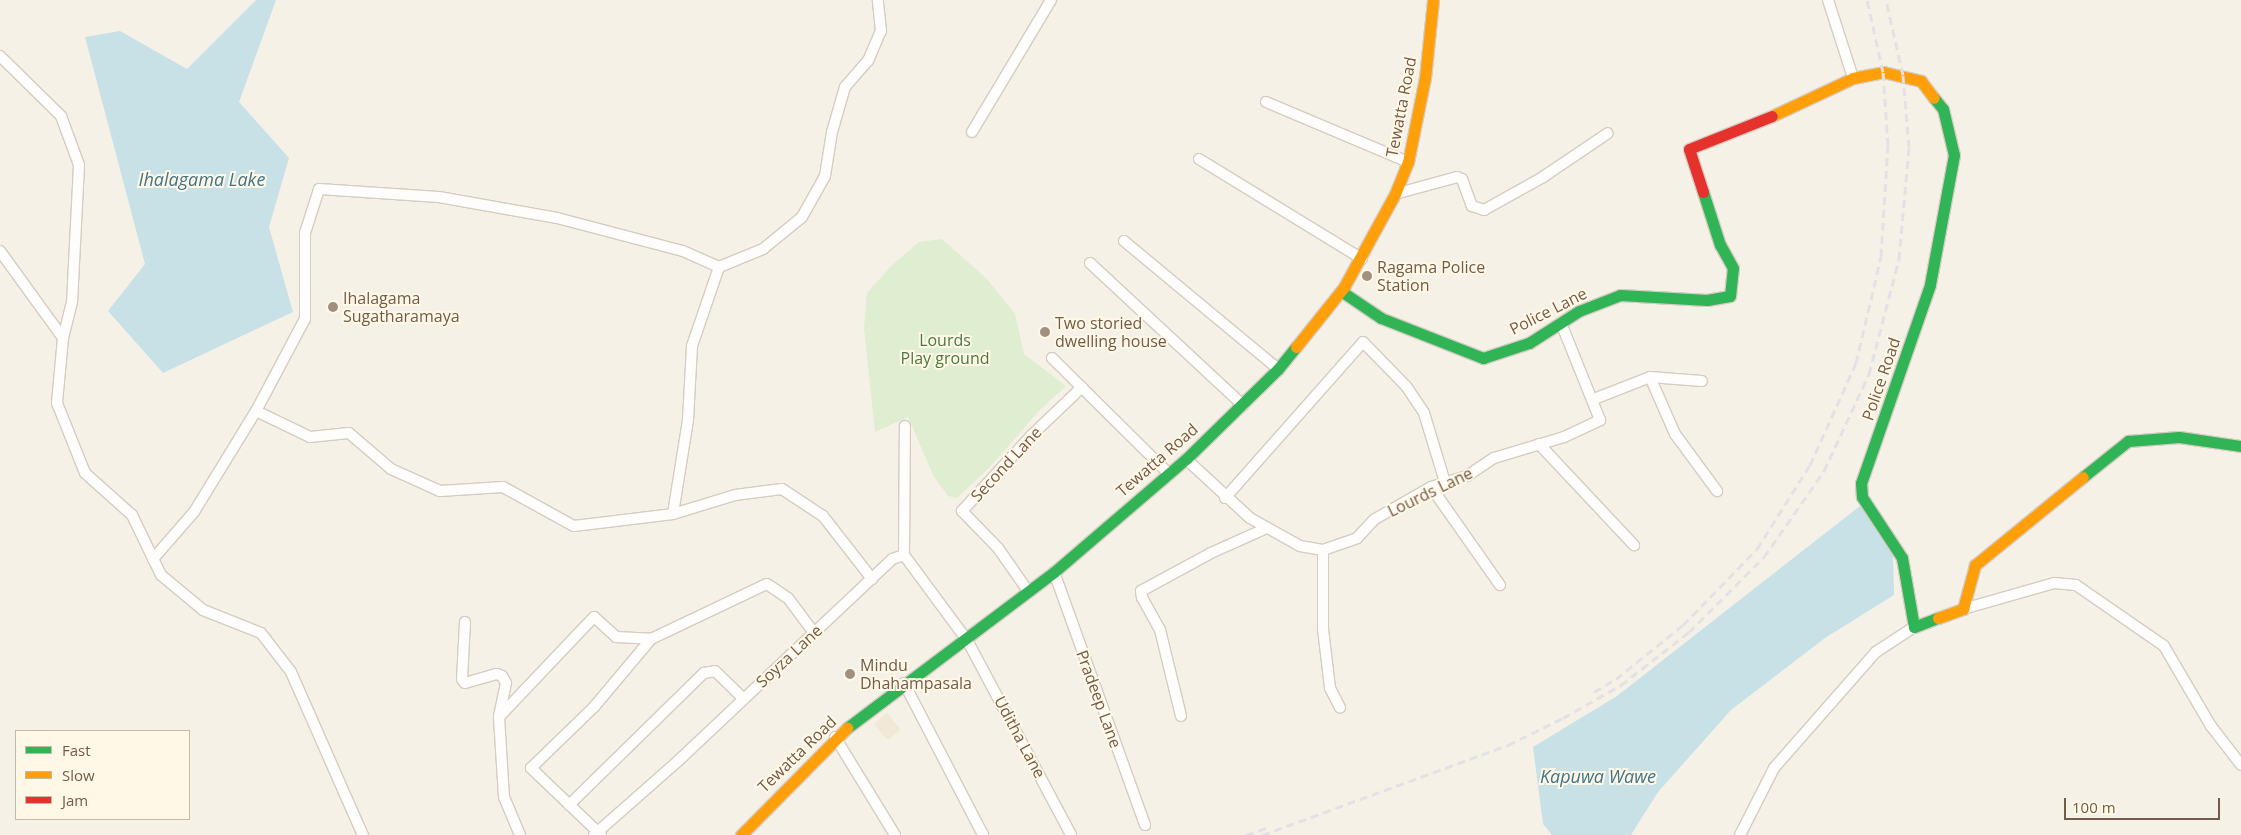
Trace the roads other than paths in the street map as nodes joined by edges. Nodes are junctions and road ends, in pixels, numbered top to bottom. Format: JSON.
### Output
{"nodes":[{"id":1,"x":878,"y":0,"type":"edge"},
{"id":2,"x":1051,"y":0,"type":"edge"},
{"id":3,"x":1433,"y":0,"type":"edge"},
{"id":4,"x":1828,"y":0,"type":"edge"},
{"id":5,"x":0,"y":56,"type":"edge"},
{"id":6,"x":1853,"y":78,"type":"junction"},
{"id":7,"x":1266,"y":102,"type":"dead end"},
{"id":8,"x":972,"y":132,"type":"dead end"},
{"id":9,"x":1608,"y":133,"type":"dead end"},
{"id":10,"x":1199,"y":159,"type":"dead end"},
{"id":11,"x":1408,"y":162,"type":"junction"},
{"id":12,"x":1395,"y":194,"type":"junction"},
{"id":13,"x":1124,"y":241,"type":"dead end"},
{"id":14,"x":1720,"y":245,"type":"joint"},
{"id":15,"x":0,"y":251,"type":"edge"},
{"id":16,"x":1362,"y":259,"type":"junction"},
{"id":17,"x":1090,"y":263,"type":"dead end"},
{"id":18,"x":719,"y":267,"type":"junction"},
{"id":19,"x":1340,"y":291,"type":"junction"},
{"id":20,"x":1561,"y":323,"type":"junction"},
{"id":21,"x":63,"y":338,"type":"junction"},
{"id":22,"x":1052,"y":358,"type":"dead end"},
{"id":23,"x":1278,"y":370,"type":"junction"},
{"id":24,"x":1650,"y":377,"type":"junction"},
{"id":25,"x":1702,"y":381,"type":"dead end"},
{"id":26,"x":1082,"y":387,"type":"junction"},
{"id":27,"x":1594,"y":399,"type":"junction"},
{"id":28,"x":1243,"y":405,"type":"junction"},
{"id":29,"x":256,"y":411,"type":"junction"},
{"id":30,"x":905,"y":426,"type":"dead end"},
{"id":31,"x":1539,"y":444,"type":"junction"},
{"id":32,"x":2241,"y":446,"type":"edge"},
{"id":33,"x":1186,"y":459,"type":"junction"},
{"id":34,"x":1167,"y":472,"type":"junction"},
{"id":35,"x":1445,"y":482,"type":"junction"},
{"id":36,"x":1431,"y":487,"type":"junction"},
{"id":37,"x":1717,"y":491,"type":"dead end"},
{"id":38,"x":1225,"y":498,"type":"junction"},
{"id":39,"x":674,"y":514,"type":"junction"},
{"id":40,"x":1267,"y":528,"type":"junction"},
{"id":41,"x":1634,"y":545,"type":"dead end"},
{"id":42,"x":1323,"y":550,"type":"junction"},
{"id":43,"x":904,"y":555,"type":"junction"},
{"id":44,"x":153,"y":559,"type":"junction"},
{"id":45,"x":1054,"y":572,"type":"junction"},
{"id":46,"x":872,"y":579,"type":"junction"},
{"id":47,"x":1500,"y":584,"type":"dead end"},
{"id":48,"x":1028,"y":591,"type":"junction"},
{"id":49,"x":1963,"y":608,"type":"junction"},
{"id":50,"x":465,"y":622,"type":"dead end"},
{"id":51,"x":1914,"y":627,"type":"junction"},
{"id":52,"x":814,"y":633,"type":"junction"},
{"id":53,"x":651,"y":640,"type":"junction"},
{"id":54,"x":967,"y":640,"type":"junction"},
{"id":55,"x":904,"y":683,"type":"junction"},
{"id":56,"x":744,"y":699,"type":"junction"},
{"id":57,"x":1340,"y":708,"type":"dead end"},
{"id":58,"x":1182,"y":716,"type":"dead end"},
{"id":59,"x":499,"y":717,"type":"junction"},
{"id":60,"x":835,"y":737,"type":"junction"},
{"id":61,"x":2241,"y":765,"type":"edge"},
{"id":62,"x":569,"y":805,"type":"junction"},
{"id":63,"x":1145,"y":826,"type":"dead end"},
{"id":64,"x":598,"y":834,"type":"edge"},
{"id":65,"x":363,"y":835,"type":"edge"},
{"id":66,"x":520,"y":835,"type":"edge"},
{"id":67,"x":741,"y":835,"type":"edge"},
{"id":68,"x":896,"y":835,"type":"edge"},
{"id":69,"x":983,"y":835,"type":"edge"},
{"id":70,"x":1071,"y":835,"type":"edge"},
{"id":71,"x":1740,"y":835,"type":"edge"}],
"edges":[{"from":1,"to":18,"type":"street"},
{"from":2,"to":8,"type":"street"},
{"from":3,"to":11,"type":"street","name":"Tewatta Road"},
{"from":4,"to":6,"type":"street"},
{"from":5,"to":21,"type":"street"},
{"from":6,"to":14,"type":"street","name":"Police Road"},
{"from":6,"to":51,"type":"street","name":"Police Road"},
{"from":7,"to":11,"type":"street"},
{"from":9,"to":12,"type":"street"},
{"from":10,"to":16,"type":"street"},
{"from":11,"to":12,"type":"street","name":"Tewatta Road"},
{"from":12,"to":16,"type":"street","name":"Tewatta Road"},
{"from":13,"to":23,"type":"street"},
{"from":14,"to":20,"type":"street","name":"Police Lane"},
{"from":15,"to":21,"type":"street"},
{"from":16,"to":19,"type":"street","name":"Tewatta Road"},
{"from":17,"to":28,"type":"street"},
{"from":18,"to":29,"type":"street"},
{"from":18,"to":39,"type":"street"},
{"from":19,"to":20,"type":"street","name":"Police Lane"},
{"from":19,"to":23,"type":"street","name":"Tewatta Road"},
{"from":20,"to":27,"type":"street","name":"Lourds Lane"},
{"from":21,"to":44,"type":"street"},
{"from":22,"to":26,"type":"street"},
{"from":23,"to":28,"type":"street","name":"Tewatta Road"},
{"from":24,"to":25,"type":"street"},
{"from":24,"to":27,"type":"street"},
{"from":24,"to":37,"type":"street"},
{"from":26,"to":34,"type":"street"},
{"from":26,"to":48,"type":"street","name":"Second Lane"},
{"from":27,"to":31,"type":"street","name":"Lourds Lane"},
{"from":28,"to":33,"type":"street","name":"Tewatta Road"},
{"from":29,"to":39,"type":"street"},
{"from":29,"to":44,"type":"street"},
{"from":30,"to":43,"type":"street"},
{"from":31,"to":35,"type":"street","name":"Lourds Lane"},
{"from":31,"to":41,"type":"street"},
{"from":32,"to":49,"type":"street"},
{"from":33,"to":34,"type":"street","name":"Tewatta Road"},
{"from":33,"to":38,"type":"street"},
{"from":34,"to":45,"type":"street","name":"Tewatta Road"},
{"from":35,"to":36,"type":"street","name":"Lourds Lane"},
{"from":35,"to":38,"type":"street"},
{"from":36,"to":42,"type":"street","name":"Lourds Lane"},
{"from":36,"to":47,"type":"street"},
{"from":38,"to":40,"type":"street"},
{"from":39,"to":46,"type":"street"},
{"from":40,"to":42,"type":"street"},
{"from":40,"to":58,"type":"street"},
{"from":42,"to":57,"type":"street"},
{"from":43,"to":46,"type":"street","name":"Soyza Lane"},
{"from":43,"to":54,"type":"street"},
{"from":44,"to":65,"type":"street"},
{"from":45,"to":48,"type":"street","name":"Tewatta Road"},
{"from":45,"to":63,"type":"street","name":"Pradeep Lane"},
{"from":46,"to":52,"type":"street","name":"Soyza Lane"},
{"from":48,"to":54,"type":"street","name":"Tewatta Road"},
{"from":49,"to":51,"type":"street"},
{"from":49,"to":61,"type":"street"},
{"from":50,"to":59,"type":"street"},
{"from":51,"to":71,"type":"street"},
{"from":52,"to":53,"type":"street"},
{"from":52,"to":56,"type":"street","name":"Soyza Lane"},
{"from":53,"to":59,"type":"street"},
{"from":53,"to":62,"type":"street"},
{"from":54,"to":55,"type":"street","name":"Tewatta Road"},
{"from":54,"to":70,"type":"street","name":"Uditha Lane"},
{"from":55,"to":60,"type":"street","name":"Tewatta Road"},
{"from":55,"to":69,"type":"street"},
{"from":56,"to":62,"type":"street"},
{"from":56,"to":64,"type":"street","name":"Soyza Lane"},
{"from":59,"to":66,"type":"street"},
{"from":60,"to":67,"type":"street","name":"Tewatta Road"},
{"from":60,"to":68,"type":"street"},
{"from":62,"to":64,"type":"street"}]}
